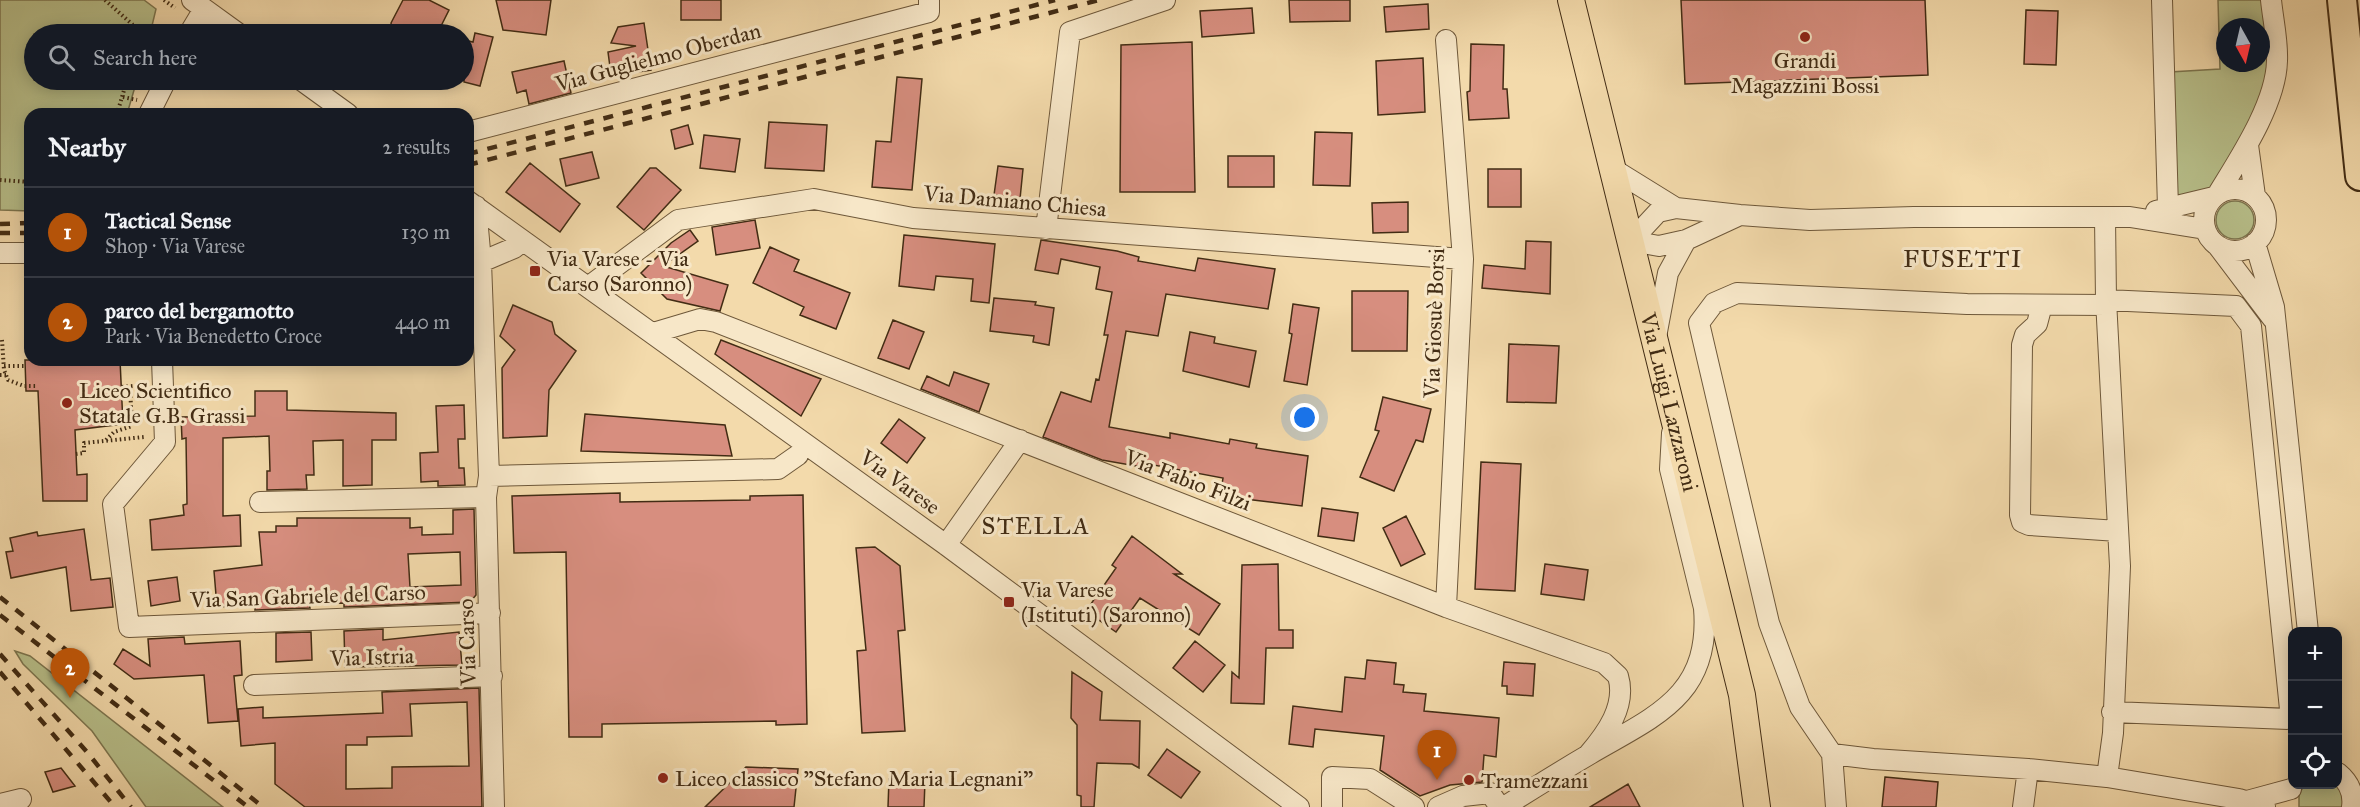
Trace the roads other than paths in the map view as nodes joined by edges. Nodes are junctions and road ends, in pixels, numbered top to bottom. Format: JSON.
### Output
{"nodes":[{"id":1,"x":1165,"y":0,"type":"edge"},
{"id":2,"x":1571,"y":0,"type":"edge"},
{"id":3,"x":2162,"y":0,"type":"edge"},
{"id":4,"x":2271,"y":0,"type":"edge"},
{"id":5,"x":2342,"y":0,"type":"edge"},
{"id":6,"x":198,"y":4,"type":"edge"},
{"id":7,"x":929,"y":6,"type":"edge"},
{"id":8,"x":192,"y":24,"type":"edge"},
{"id":9,"x":225,"y":24,"type":"edge"},
{"id":10,"x":1446,"y":40,"type":"dead end"},
{"id":11,"x":161,"y":90,"type":"edge"},
{"id":12,"x":315,"y":90,"type":"edge"},
{"id":13,"x":152,"y":108,"type":"edge"},
{"id":14,"x":340,"y":108,"type":"edge"},
{"id":15,"x":474,"y":130,"type":"edge"},
{"id":16,"x":2248,"y":145,"type":"junction"},
{"id":17,"x":1613,"y":169,"type":"junction"},
{"id":18,"x":2360,"y":176,"type":"edge"},
{"id":19,"x":2217,"y":194,"type":"junction"},
{"id":20,"x":2255,"y":196,"type":"junction"},
{"id":21,"x":474,"y":205,"type":"edge"},
{"id":22,"x":1676,"y":208,"type":"junction"},
{"id":23,"x":2168,"y":208,"type":"junction"},
{"id":24,"x":1740,"y":215,"type":"junction"},
{"id":25,"x":2105,"y":217,"type":"junction"},
{"id":26,"x":2130,"y":217,"type":"junction"},
{"id":27,"x":474,"y":228,"type":"edge"},
{"id":28,"x":1046,"y":229,"type":"junction"},
{"id":29,"x":2205,"y":229,"type":"junction"},
{"id":30,"x":1686,"y":240,"type":"junction"},
{"id":31,"x":523,"y":241,"type":"junction"},
{"id":32,"x":1631,"y":241,"type":"junction"},
{"id":33,"x":2255,"y":243,"type":"junction"},
{"id":34,"x":2217,"y":246,"type":"junction"},
{"id":35,"x":476,"y":252,"type":"edge"},
{"id":36,"x":0,"y":253,"type":"edge"},
{"id":37,"x":24,"y":253,"type":"edge"},
{"id":38,"x":1463,"y":259,"type":"junction"},
{"id":39,"x":588,"y":286,"type":"junction"},
{"id":40,"x":2107,"y":303,"type":"junction"},
{"id":41,"x":2042,"y":305,"type":"junction"},
{"id":42,"x":2276,"y":323,"type":"junction"},
{"id":43,"x":653,"y":333,"type":"junction"},
{"id":44,"x":1655,"y":340,"type":"junction"},
{"id":45,"x":476,"y":356,"type":"edge"},
{"id":46,"x":162,"y":366,"type":"edge"},
{"id":47,"x":1672,"y":413,"type":"junction"},
{"id":48,"x":1020,"y":440,"type":"junction"},
{"id":49,"x":798,"y":455,"type":"dead end"},
{"id":50,"x":489,"y":476,"type":"junction"},
{"id":51,"x":486,"y":497,"type":"junction"},
{"id":52,"x":260,"y":502,"type":"dead end"},
{"id":53,"x":2118,"y":531,"type":"junction"},
{"id":54,"x":946,"y":545,"type":"junction"},
{"id":55,"x":1446,"y":607,"type":"junction"},
{"id":56,"x":490,"y":613,"type":"junction"},
{"id":57,"x":2307,"y":627,"type":"edge"},
{"id":58,"x":492,"y":676,"type":"junction"},
{"id":59,"x":254,"y":685,"type":"dead end"},
{"id":60,"x":2112,"y":712,"type":"junction"},
{"id":61,"x":1832,"y":754,"type":"junction"},
{"id":62,"x":1588,"y":755,"type":"junction"},
{"id":63,"x":2028,"y":769,"type":"junction"},
{"id":64,"x":2107,"y":777,"type":"junction"},
{"id":65,"x":2342,"y":779,"type":"edge"},
{"id":66,"x":2291,"y":793,"type":"edge"},
{"id":67,"x":21,"y":799,"type":"dead end"},
{"id":68,"x":2247,"y":803,"type":"edge"},
{"id":69,"x":0,"y":804,"type":"edge"},
{"id":70,"x":1300,"y":806,"type":"edge"},
{"id":71,"x":494,"y":807,"type":"edge"},
{"id":72,"x":1332,"y":807,"type":"edge"},
{"id":73,"x":1414,"y":807,"type":"edge"},
{"id":74,"x":1438,"y":807,"type":"edge"},
{"id":75,"x":1502,"y":807,"type":"edge"},
{"id":76,"x":1757,"y":807,"type":"edge"},
{"id":77,"x":1836,"y":807,"type":"edge"},
{"id":78,"x":2023,"y":807,"type":"edge"},
{"id":79,"x":2352,"y":807,"type":"edge"}],
"edges":[{"from":1,"to":28,"type":"street"},
{"from":2,"to":17,"type":"main road","name":"Via Luigi Lazzaroni"},
{"from":3,"to":23,"type":"street"},
{"from":4,"to":16,"type":"street"},
{"from":5,"to":18,"type":"highway"},
{"from":6,"to":8,"type":"street"},
{"from":6,"to":9,"type":"street"},
{"from":7,"to":15,"type":"street","name":"Via Guglielmo Oberdan"},
{"from":10,"to":38,"type":"street","name":"Via Giosuè Borsi"},
{"from":11,"to":13,"type":"street"},
{"from":12,"to":14,"type":"street"},
{"from":16,"to":19,"type":"street"},
{"from":16,"to":20,"type":"street"},
{"from":17,"to":22,"type":"street"},
{"from":17,"to":32,"type":"main road","name":"Via Luigi Lazzaroni"},
{"from":19,"to":20,"type":"street"},
{"from":19,"to":23,"type":"street"},
{"from":19,"to":29,"type":"street"},
{"from":20,"to":33,"type":"street"},
{"from":21,"to":31,"type":"street","name":"Via Varese"},
{"from":22,"to":24,"type":"street"},
{"from":22,"to":32,"type":"street"},
{"from":23,"to":26,"type":"street"},
{"from":24,"to":25,"type":"street"},
{"from":24,"to":30,"type":"street"},
{"from":25,"to":26,"type":"street"},
{"from":25,"to":40,"type":"street"},
{"from":26,"to":29,"type":"street"},
{"from":27,"to":35,"type":"street","name":"Via Carso"},
{"from":28,"to":38,"type":"street","name":"Via Damiano Chiesa"},
{"from":28,"to":39,"type":"street","name":"Via Damiano Chiesa"},
{"from":29,"to":34,"type":"street"},
{"from":30,"to":32,"type":"street"},
{"from":30,"to":44,"type":"street"},
{"from":31,"to":35,"type":"street"},
{"from":31,"to":39,"type":"street","name":"Via Varese"},
{"from":32,"to":44,"type":"main road","name":"Via Luigi Lazzaroni"},
{"from":33,"to":34,"type":"street"},
{"from":33,"to":42,"type":"street"},
{"from":34,"to":42,"type":"street"},
{"from":35,"to":45,"type":"street","name":"Via Carso"},
{"from":36,"to":37,"type":"street"},
{"from":38,"to":55,"type":"street","name":"Via Giosuè Borsi"},
{"from":39,"to":43,"type":"street","name":"Via Varese"},
{"from":40,"to":41,"type":"street"},
{"from":40,"to":53,"type":"street"},
{"from":40,"to":60,"type":"street"},
{"from":41,"to":53,"type":"street"},
{"from":41,"to":61,"type":"street"},
{"from":42,"to":57,"type":"street"},
{"from":43,"to":48,"type":"street","name":"Via Fabio Filzi"},
{"from":43,"to":54,"type":"street","name":"Via Varese"},
{"from":44,"to":47,"type":"main road","name":"Via Luigi Lazzaroni"},
{"from":45,"to":50,"type":"street","name":"Via Carso"},
{"from":46,"to":56,"type":"street","name":"Via San Gabriele del Carso"},
{"from":47,"to":62,"type":"street"},
{"from":47,"to":76,"type":"main road","name":"Via Luigi Lazzaroni"},
{"from":48,"to":54,"type":"street"},
{"from":48,"to":55,"type":"street","name":"Via Fabio Filzi"},
{"from":49,"to":50,"type":"street"},
{"from":50,"to":51,"type":"street","name":"Via Carso"},
{"from":51,"to":52,"type":"street"},
{"from":51,"to":56,"type":"street","name":"Via Carso"},
{"from":53,"to":60,"type":"street"},
{"from":54,"to":70,"type":"street","name":"Via Varese"},
{"from":55,"to":62,"type":"street","name":"Via Fabio Filzi"},
{"from":56,"to":58,"type":"street","name":"Via Carso"},
{"from":58,"to":59,"type":"street","name":"Via Istria"},
{"from":58,"to":71,"type":"street","name":"Via Carso"},
{"from":60,"to":64,"type":"street"},
{"from":61,"to":63,"type":"street"},
{"from":61,"to":77,"type":"street"},
{"from":62,"to":75,"type":"street"},
{"from":63,"to":64,"type":"street"},
{"from":63,"to":78,"type":"street"},
{"from":64,"to":68,"type":"street"},
{"from":65,"to":79,"type":"street"},
{"from":66,"to":68,"type":"street"},
{"from":67,"to":69,"type":"street"},
{"from":72,"to":73,"type":"street"},
{"from":74,"to":75,"type":"street"}]}
